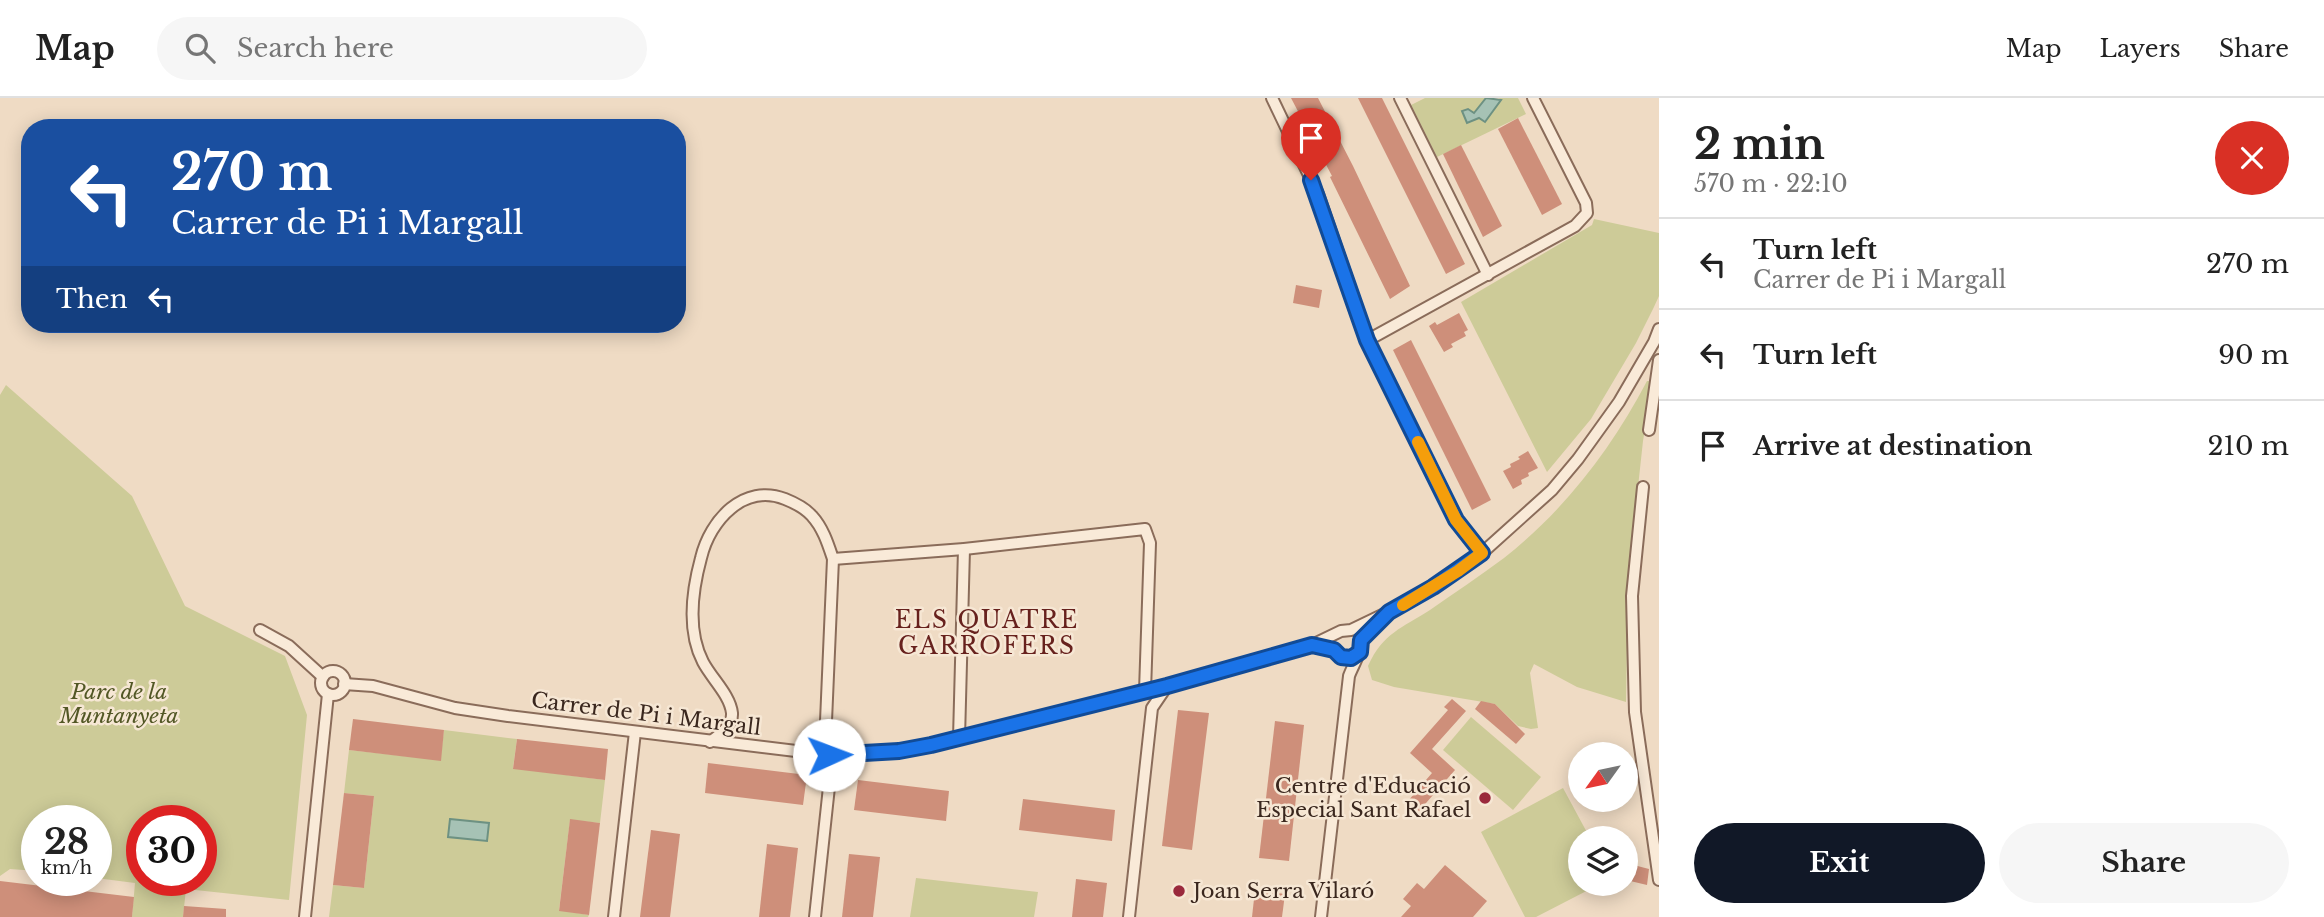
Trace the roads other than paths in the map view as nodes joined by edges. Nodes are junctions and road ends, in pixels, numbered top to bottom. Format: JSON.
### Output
{"nodes":[{"id":1,"x":1272,"y":98,"type":"edge"},
{"id":2,"x":1400,"y":98,"type":"edge"},
{"id":3,"x":1533,"y":98,"type":"edge"},
{"id":4,"x":1488,"y":275,"type":"junction"},
{"id":5,"x":1659,"y":329,"type":"edge"},
{"id":6,"x":1367,"y":340,"type":"junction"},
{"id":7,"x":1659,"y":360,"type":"edge"},
{"id":8,"x":1649,"y":430,"type":"dead end"},
{"id":9,"x":1643,"y":487,"type":"dead end"},
{"id":10,"x":964,"y":549,"type":"junction"},
{"id":11,"x":1482,"y":553,"type":"junction"},
{"id":12,"x":833,"y":559,"type":"junction"},
{"id":13,"x":1389,"y":612,"type":"junction"},
{"id":14,"x":260,"y":630,"type":"dead end"},
{"id":15,"x":1351,"y":630,"type":"junction"},
{"id":16,"x":1337,"y":634,"type":"junction"},
{"id":17,"x":1361,"y":640,"type":"junction"},
{"id":18,"x":1312,"y":645,"type":"junction"},
{"id":19,"x":1338,"y":654,"type":"junction"},
{"id":20,"x":1356,"y":656,"type":"junction"},
{"id":21,"x":1349,"y":676,"type":"junction"},
{"id":22,"x":323,"y":677,"type":"junction"},
{"id":23,"x":344,"y":684,"type":"junction"},
{"id":24,"x":1167,"y":686,"type":"junction"},
{"id":25,"x":1145,"y":691,"type":"junction"},
{"id":26,"x":328,"y":694,"type":"junction"},
{"id":27,"x":635,"y":732,"type":"junction"},
{"id":28,"x":959,"y":738,"type":"junction"},
{"id":29,"x":710,"y":741,"type":"junction"},
{"id":30,"x":829,"y":755,"type":"junction"},
{"id":31,"x":1659,"y":880,"type":"edge"},
{"id":32,"x":305,"y":917,"type":"edge"},
{"id":33,"x":614,"y":917,"type":"edge"},
{"id":34,"x":815,"y":917,"type":"edge"},
{"id":35,"x":1129,"y":917,"type":"edge"},
{"id":36,"x":1321,"y":917,"type":"edge"}],
"edges":[{"from":1,"to":6,"type":"street"},
{"from":2,"to":4,"type":"street"},
{"from":3,"to":4,"type":"street"},
{"from":4,"to":6,"type":"street"},
{"from":5,"to":11,"type":"street","name":"Carrer de Pi i Margall"},
{"from":6,"to":11,"type":"street"},
{"from":7,"to":8,"type":"street"},
{"from":9,"to":31,"type":"street"},
{"from":10,"to":12,"type":"street"},
{"from":10,"to":25,"type":"street"},
{"from":10,"to":28,"type":"street"},
{"from":11,"to":13,"type":"street","name":"Carrer de Pi i Margall"},
{"from":12,"to":29,"type":"street"},
{"from":12,"to":30,"type":"street"},
{"from":13,"to":15,"type":"street","name":"Carrer de Pi i Margall"},
{"from":13,"to":17,"type":"street","name":"Carrer de Pi i Margall"},
{"from":14,"to":22,"type":"street"},
{"from":15,"to":16,"type":"street","name":"Carrer de Pi i Margall"},
{"from":15,"to":17,"type":"street"},
{"from":16,"to":18,"type":"street","name":"Carrer de Pi i Margall"},
{"from":16,"to":19,"type":"street"},
{"from":17,"to":20,"type":"street","name":"Carrer de Pi i Margall"},
{"from":18,"to":19,"type":"street","name":"Carrer de Pi i Margall"},
{"from":18,"to":24,"type":"street","name":"Carrer de Pi i Margall"},
{"from":19,"to":20,"type":"street","name":"Carrer de Pi i Margall"},
{"from":19,"to":21,"type":"street"},
{"from":20,"to":21,"type":"street"},
{"from":21,"to":36,"type":"street"},
{"from":22,"to":23,"type":"street"},
{"from":22,"to":26,"type":"street"},
{"from":23,"to":26,"type":"street"},
{"from":23,"to":27,"type":"street","name":"Carrer de Pi i Margall"},
{"from":24,"to":25,"type":"street","name":"Carrer de Pi i Margall"},
{"from":24,"to":35,"type":"street"},
{"from":25,"to":28,"type":"street","name":"Carrer de Pi i Margall"},
{"from":26,"to":32,"type":"street"},
{"from":27,"to":29,"type":"street","name":"Carrer de Pi i Margall"},
{"from":27,"to":33,"type":"street"},
{"from":28,"to":30,"type":"street","name":"Carrer de Pi i Margall"},
{"from":29,"to":30,"type":"street","name":"Carrer de Pi i Margall"},
{"from":30,"to":34,"type":"street"}]}
